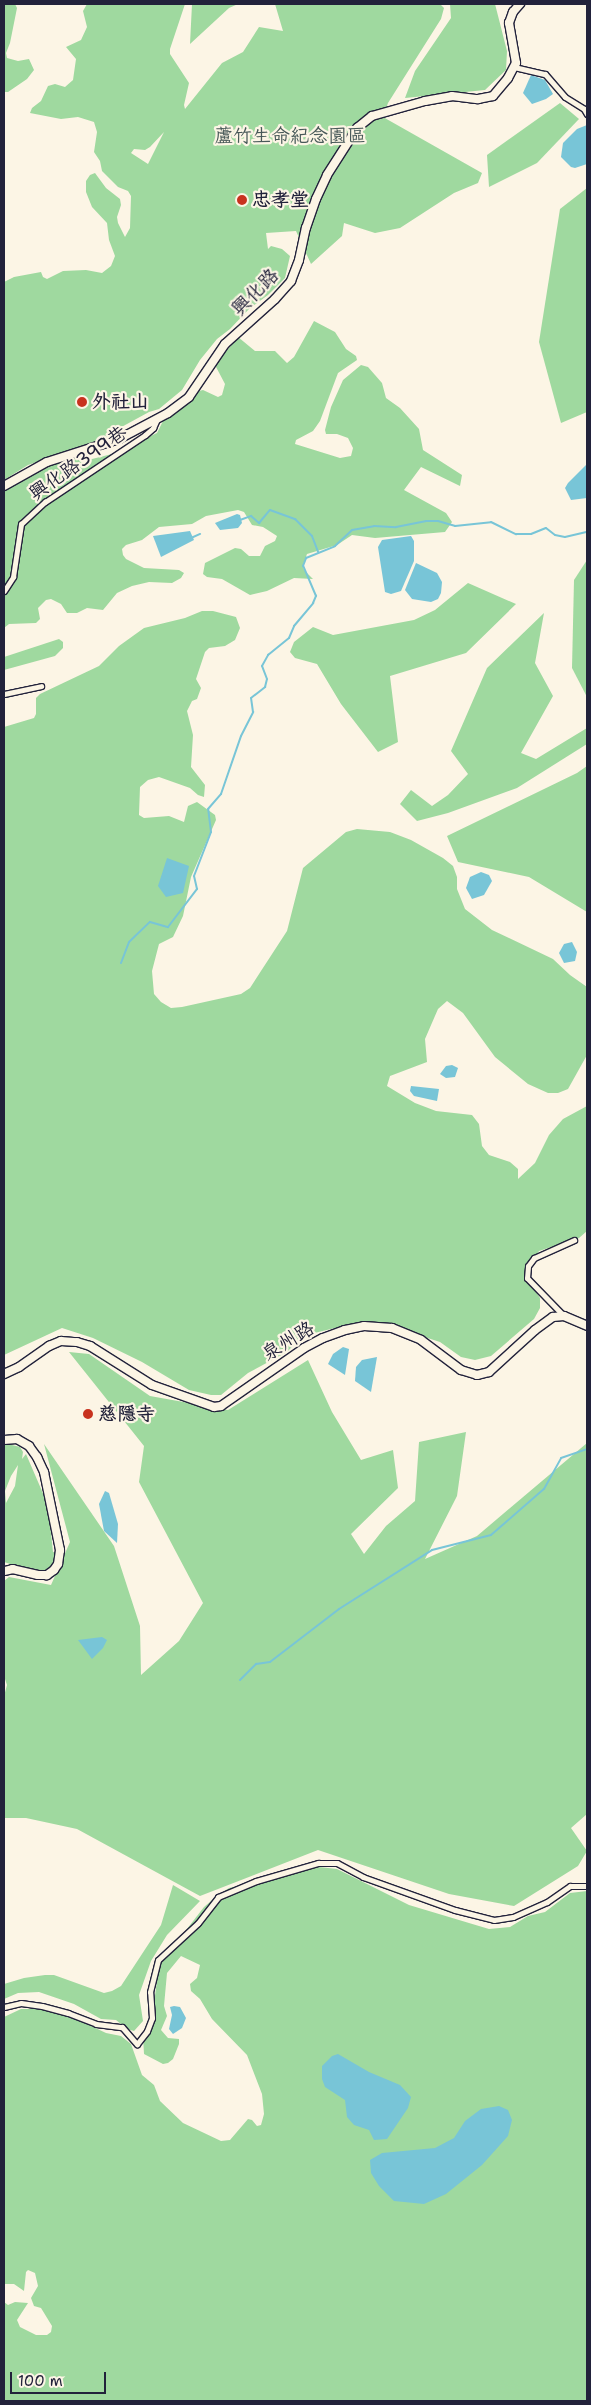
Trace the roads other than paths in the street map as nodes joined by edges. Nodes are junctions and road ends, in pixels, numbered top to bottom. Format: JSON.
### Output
{"nodes":[{"id":1,"x":520,"y":4,"type":"edge"},
{"id":2,"x":514,"y":67,"type":"junction"},
{"id":3,"x":587,"y":114,"type":"edge"},
{"id":4,"x":157,"y":419,"type":"junction"},
{"id":5,"x":4,"y":486,"type":"edge"},
{"id":6,"x":4,"y":591,"type":"edge"},
{"id":7,"x":41,"y":686,"type":"dead end"},
{"id":8,"x":4,"y":694,"type":"edge"},
{"id":9,"x":574,"y":1240,"type":"dead end"},
{"id":10,"x":564,"y":1316,"type":"junction"},
{"id":11,"x":587,"y":1326,"type":"edge"},
{"id":12,"x":4,"y":1374,"type":"edge"},
{"id":13,"x":4,"y":1440,"type":"edge"},
{"id":14,"x":4,"y":1571,"type":"edge"},
{"id":15,"x":587,"y":1886,"type":"edge"},
{"id":16,"x":4,"y":2007,"type":"edge"}],
"edges":[{"from":1,"to":2,"type":"street"},
{"from":2,"to":3,"type":"street"},
{"from":2,"to":4,"type":"street","name":"興化路"},
{"from":4,"to":5,"type":"street","name":"興化路"},
{"from":4,"to":6,"type":"street","name":"興化路399巷"},
{"from":7,"to":8,"type":"street"},
{"from":9,"to":10,"type":"street"},
{"from":10,"to":11,"type":"street"},
{"from":10,"to":12,"type":"street","name":"泉州路"},
{"from":13,"to":14,"type":"street"},
{"from":15,"to":16,"type":"street"}]}
